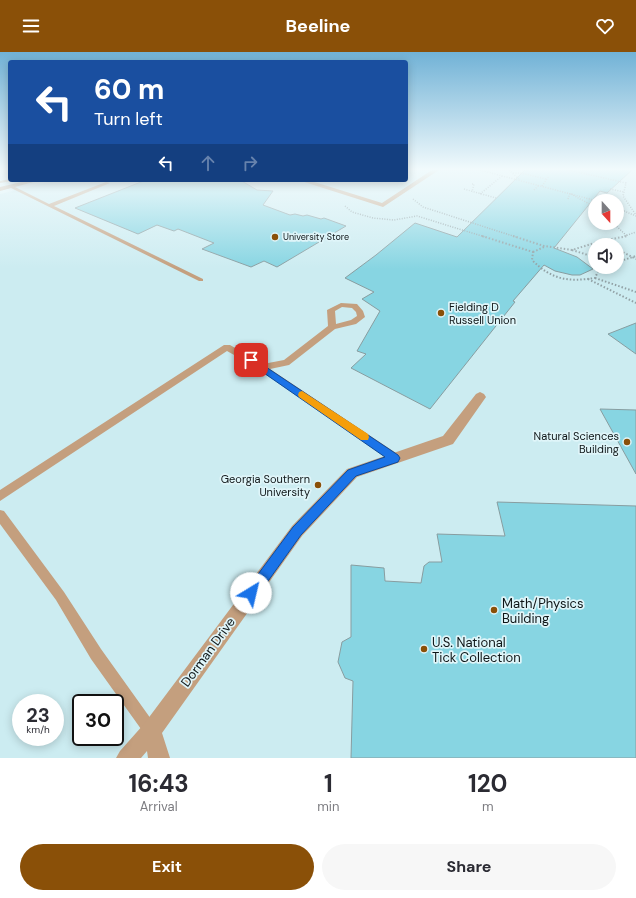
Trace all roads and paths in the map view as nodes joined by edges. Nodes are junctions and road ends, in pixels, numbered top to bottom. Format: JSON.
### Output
{"nodes":[{"id":1,"x":47,"y":203,"type":"edge"},
{"id":2,"x":56,"y":203,"type":"edge"},
{"id":3,"x":376,"y":203,"type":"edge"},
{"id":4,"x":387,"y":203,"type":"edge"},
{"id":5,"x":419,"y":203,"type":"edge"},
{"id":6,"x":628,"y":203,"type":"edge"},
{"id":7,"x":51,"y":205,"type":"junction"},
{"id":8,"x":624,"y":211,"type":"edge"},
{"id":9,"x":636,"y":216,"type":"edge"},
{"id":10,"x":382,"y":221,"type":"dead end"},
{"id":11,"x":621,"y":230,"type":"edge"},
{"id":12,"x":635,"y":234,"type":"edge"},
{"id":13,"x":628,"y":236,"type":"junction"},
{"id":14,"x":617,"y":238,"type":"edge"},
{"id":15,"x":588,"y":245,"type":"edge"},
{"id":16,"x":544,"y":246,"type":"junction"},
{"id":17,"x":572,"y":250,"type":"junction"},
{"id":18,"x":533,"y":252,"type":"junction"},
{"id":19,"x":624,"y":252,"type":"edge"},
{"id":20,"x":588,"y":255,"type":"edge"},
{"id":21,"x":635,"y":257,"type":"edge"},
{"id":22,"x":624,"y":260,"type":"edge"},
{"id":23,"x":597,"y":274,"type":"edge"},
{"id":24,"x":595,"y":278,"type":"junction"},
{"id":25,"x":588,"y":279,"type":"junction"},
{"id":26,"x":201,"y":280,"type":"dead end"},
{"id":27,"x":636,"y":292,"type":"edge"},
{"id":28,"x":636,"y":303,"type":"edge"},
{"id":29,"x":332,"y":327,"type":"dead end"},
{"id":30,"x":262,"y":367,"type":"junction"},
{"id":31,"x":480,"y":397,"type":"dead end"},
{"id":32,"x":395,"y":458,"type":"junction"},
{"id":33,"x":0,"y":496,"type":"edge"},
{"id":34,"x":0,"y":515,"type":"edge"},
{"id":35,"x":151,"y":731,"type":"junction"},
{"id":36,"x":127,"y":758,"type":"edge"},
{"id":37,"x":159,"y":758,"type":"edge"}],
"edges":[{"from":1,"to":7,"type":"lane"},
{"from":2,"to":7,"type":"lane"},
{"from":3,"to":4,"type":"street"},
{"from":5,"to":16,"type":"path"},
{"from":6,"to":9,"type":"path"},
{"from":7,"to":26,"type":"lane"},
{"from":8,"to":9,"type":"path"},
{"from":10,"to":18,"type":"path"},
{"from":11,"to":13,"type":"path"},
{"from":12,"to":13,"type":"path"},
{"from":13,"to":14,"type":"path"},
{"from":15,"to":17,"type":"path"},
{"from":16,"to":17,"type":"path"},
{"from":16,"to":18,"type":"path"},
{"from":17,"to":20,"type":"path"},
{"from":18,"to":25,"type":"path"},
{"from":19,"to":21,"type":"path"},
{"from":21,"to":22,"type":"path"},
{"from":23,"to":24,"type":"path"},
{"from":24,"to":25,"type":"path"},
{"from":24,"to":27,"type":"path"},
{"from":25,"to":28,"type":"path"},
{"from":29,"to":30,"type":"lane"},
{"from":30,"to":32,"type":"lane"},
{"from":30,"to":33,"type":"lane"},
{"from":31,"to":32,"type":"street","name":"Dorman Drive"},
{"from":32,"to":35,"type":"street","name":"Dorman Drive"},
{"from":34,"to":35,"type":"lane"},
{"from":35,"to":36,"type":"street","name":"Dorman Drive"},
{"from":35,"to":37,"type":"street"}]}
